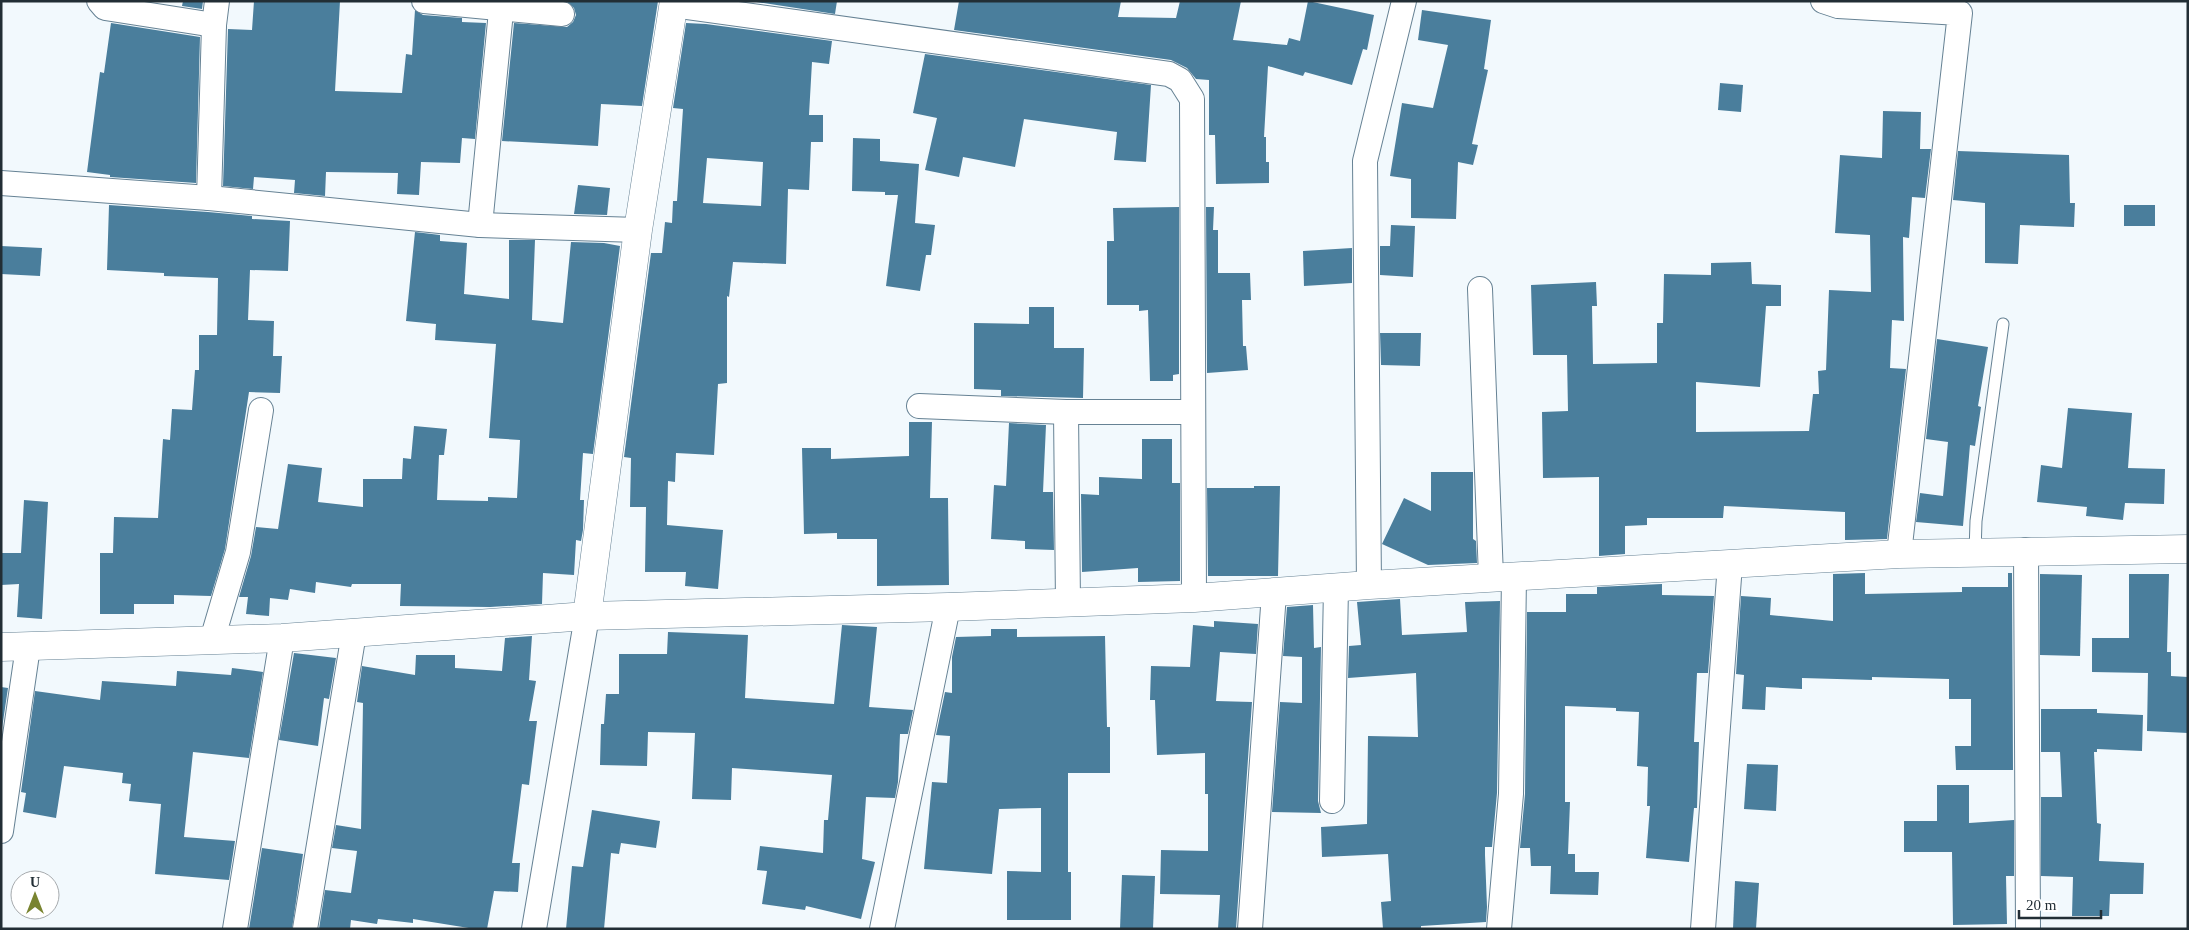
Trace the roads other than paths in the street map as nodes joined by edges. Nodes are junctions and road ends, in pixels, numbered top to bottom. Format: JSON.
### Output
{"nodes":[{"id":1,"x":99,"y":1,"type":"edge"},
{"id":2,"x":217,"y":1,"type":"edge"},
{"id":3,"x":424,"y":1,"type":"edge"},
{"id":4,"x":1404,"y":1,"type":"edge"},
{"id":5,"x":1823,"y":1,"type":"edge"},
{"id":6,"x":674,"y":3,"type":"edge"},
{"id":7,"x":501,"y":5,"type":"edge"},
{"id":8,"x":1961,"y":7,"type":"edge"},
{"id":9,"x":562,"y":14,"type":"dead end"},
{"id":10,"x":214,"y":24,"type":"junction"},
{"id":11,"x":1,"y":183,"type":"edge"},
{"id":12,"x":209,"y":198,"type":"junction"},
{"id":13,"x":480,"y":225,"type":"junction"},
{"id":14,"x":638,"y":230,"type":"junction"},
{"id":15,"x":1480,"y":289,"type":"dead end"},
{"id":16,"x":2004,"y":324,"type":"dead end"},
{"id":17,"x":919,"y":406,"type":"dead end"},
{"id":18,"x":261,"y":410,"type":"dead end"},
{"id":19,"x":1066,"y":412,"type":"junction"},
{"id":20,"x":1193,"y":412,"type":"junction"},
{"id":21,"x":2188,"y":549,"type":"edge"},
{"id":22,"x":2026,"y":550,"type":"junction"},
{"id":23,"x":1974,"y":553,"type":"junction"},
{"id":24,"x":1899,"y":554,"type":"junction"},
{"id":25,"x":1730,"y":564,"type":"junction"},
{"id":26,"x":1502,"y":577,"type":"junction"},
{"id":27,"x":1369,"y":584,"type":"junction"},
{"id":28,"x":1336,"y":587,"type":"junction"},
{"id":29,"x":1274,"y":593,"type":"junction"},
{"id":30,"x":1194,"y":598,"type":"junction"},
{"id":31,"x":1068,"y":603,"type":"junction"},
{"id":32,"x":948,"y":607,"type":"junction"},
{"id":33,"x":587,"y":616,"type":"junction"},
{"id":34,"x":354,"y":633,"type":"junction"},
{"id":35,"x":282,"y":638,"type":"junction"},
{"id":36,"x":212,"y":640,"type":"junction"},
{"id":37,"x":1,"y":647,"type":"edge"},
{"id":38,"x":28,"y":647,"type":"junction"},
{"id":39,"x":1332,"y":801,"type":"dead end"},
{"id":40,"x":1,"y":831,"type":"edge"},
{"id":41,"x":235,"y":929,"type":"edge"},
{"id":42,"x":306,"y":929,"type":"edge"},
{"id":43,"x":534,"y":929,"type":"edge"},
{"id":44,"x":882,"y":929,"type":"edge"},
{"id":45,"x":1250,"y":929,"type":"edge"},
{"id":46,"x":1499,"y":929,"type":"edge"},
{"id":47,"x":1702,"y":929,"type":"edge"},
{"id":48,"x":2028,"y":929,"type":"edge"}],
"edges":[{"from":1,"to":10,"type":"street"},
{"from":2,"to":10,"type":"street"},
{"from":3,"to":7,"type":"street"},
{"from":4,"to":27,"type":"street"},
{"from":5,"to":8,"type":"street"},
{"from":6,"to":14,"type":"street"},
{"from":6,"to":20,"type":"street"},
{"from":7,"to":9,"type":"street"},
{"from":7,"to":13,"type":"street"},
{"from":8,"to":24,"type":"street"},
{"from":10,"to":12,"type":"street"},
{"from":11,"to":12,"type":"street"},
{"from":12,"to":13,"type":"street"},
{"from":13,"to":14,"type":"street"},
{"from":14,"to":33,"type":"street"},
{"from":15,"to":26,"type":"street"},
{"from":16,"to":23,"type":"lane"},
{"from":17,"to":19,"type":"street"},
{"from":18,"to":36,"type":"street"},
{"from":19,"to":20,"type":"street"},
{"from":19,"to":31,"type":"street"},
{"from":20,"to":30,"type":"street"},
{"from":21,"to":22,"type":"street"},
{"from":22,"to":23,"type":"street"},
{"from":22,"to":48,"type":"street"},
{"from":23,"to":24,"type":"street"},
{"from":24,"to":25,"type":"street"},
{"from":25,"to":26,"type":"street"},
{"from":25,"to":47,"type":"street"},
{"from":26,"to":27,"type":"street"},
{"from":26,"to":46,"type":"street"},
{"from":27,"to":28,"type":"street"},
{"from":28,"to":29,"type":"street"},
{"from":28,"to":39,"type":"street"},
{"from":29,"to":30,"type":"street"},
{"from":29,"to":45,"type":"street"},
{"from":30,"to":31,"type":"street"},
{"from":31,"to":32,"type":"street"},
{"from":32,"to":33,"type":"street"},
{"from":32,"to":44,"type":"street"},
{"from":33,"to":34,"type":"street"},
{"from":33,"to":43,"type":"street"},
{"from":34,"to":35,"type":"street"},
{"from":34,"to":42,"type":"street"},
{"from":35,"to":36,"type":"street"},
{"from":35,"to":41,"type":"street"},
{"from":36,"to":38,"type":"street"},
{"from":37,"to":38,"type":"street"},
{"from":38,"to":40,"type":"street"}]}
